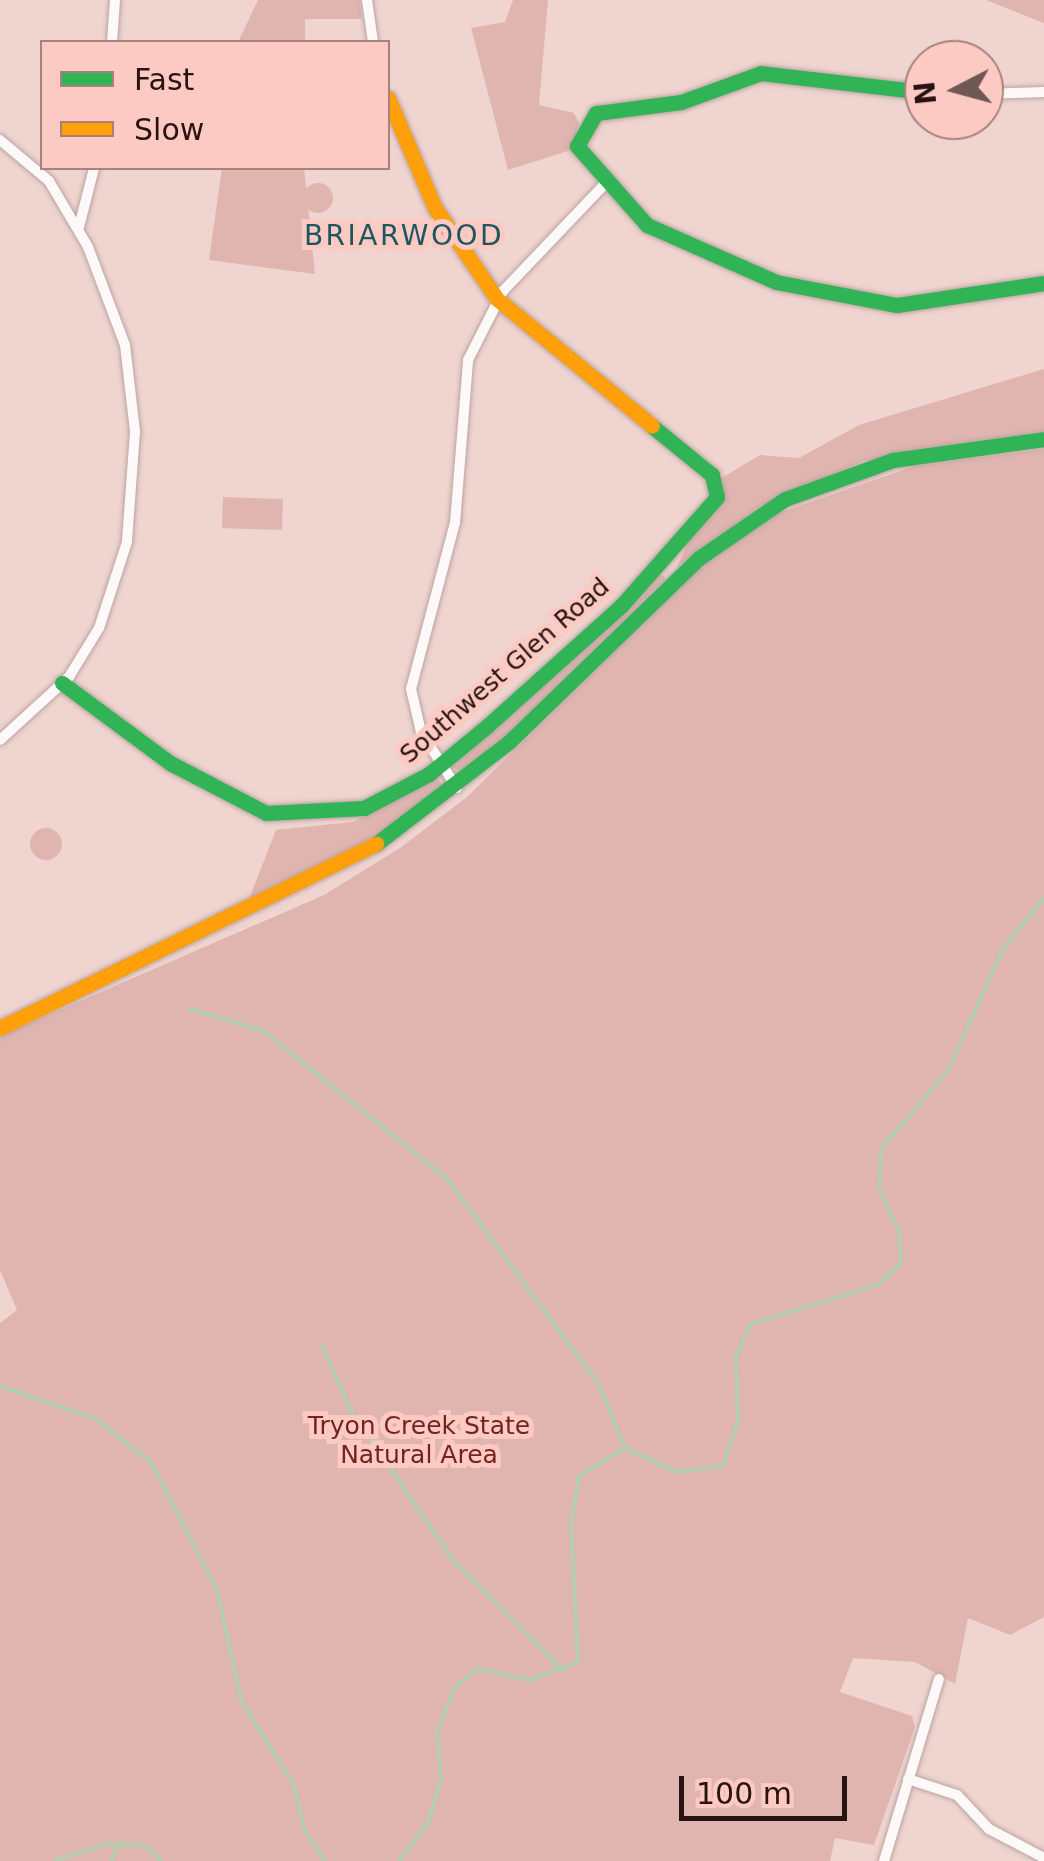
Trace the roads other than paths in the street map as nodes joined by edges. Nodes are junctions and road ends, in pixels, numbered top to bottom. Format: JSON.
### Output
{"nodes":[{"id":1,"x":115,"y":0,"type":"edge"},
{"id":2,"x":367,"y":0,"type":"edge"},
{"id":3,"x":112,"y":40,"type":"edge"},
{"id":4,"x":373,"y":40,"type":"edge"},
{"id":5,"x":904,"y":89,"type":"edge"},
{"id":6,"x":1044,"y":92,"type":"edge"},
{"id":7,"x":1004,"y":93,"type":"edge"},
{"id":8,"x":390,"y":103,"type":"edge"},
{"id":9,"x":0,"y":140,"type":"edge"},
{"id":10,"x":94,"y":170,"type":"edge"},
{"id":11,"x":604,"y":185,"type":"junction"},
{"id":12,"x":79,"y":228,"type":"junction"},
{"id":13,"x":1044,"y":283,"type":"edge"},
{"id":14,"x":497,"y":299,"type":"junction"},
{"id":15,"x":1044,"y":439,"type":"edge"},
{"id":16,"x":62,"y":683,"type":"junction"},
{"id":17,"x":0,"y":740,"type":"edge"},
{"id":18,"x":440,"y":765,"type":"junction"},
{"id":19,"x":457,"y":788,"type":"junction"},
{"id":20,"x":0,"y":1028,"type":"edge"},
{"id":21,"x":939,"y":1680,"type":"dead end"},
{"id":22,"x":908,"y":1779,"type":"junction"},
{"id":23,"x":1044,"y":1859,"type":"edge"},
{"id":24,"x":884,"y":1861,"type":"edge"}],
"edges":[{"from":1,"to":3,"type":"street"},
{"from":2,"to":4,"type":"street"},
{"from":5,"to":11,"type":"street"},
{"from":6,"to":7,"type":"street"},
{"from":8,"to":14,"type":"street"},
{"from":9,"to":12,"type":"street"},
{"from":10,"to":12,"type":"street"},
{"from":11,"to":13,"type":"street"},
{"from":11,"to":14,"type":"street"},
{"from":12,"to":16,"type":"street"},
{"from":14,"to":18,"type":"street"},
{"from":14,"to":18,"type":"street","name":"Southwest Glen Road"},
{"from":15,"to":19,"type":"street"},
{"from":16,"to":17,"type":"street"},
{"from":16,"to":18,"type":"street","name":"Southwest Glen Road"},
{"from":18,"to":19,"type":"street"},
{"from":19,"to":20,"type":"street"},
{"from":21,"to":22,"type":"street"},
{"from":22,"to":23,"type":"street"},
{"from":22,"to":24,"type":"street"}]}
